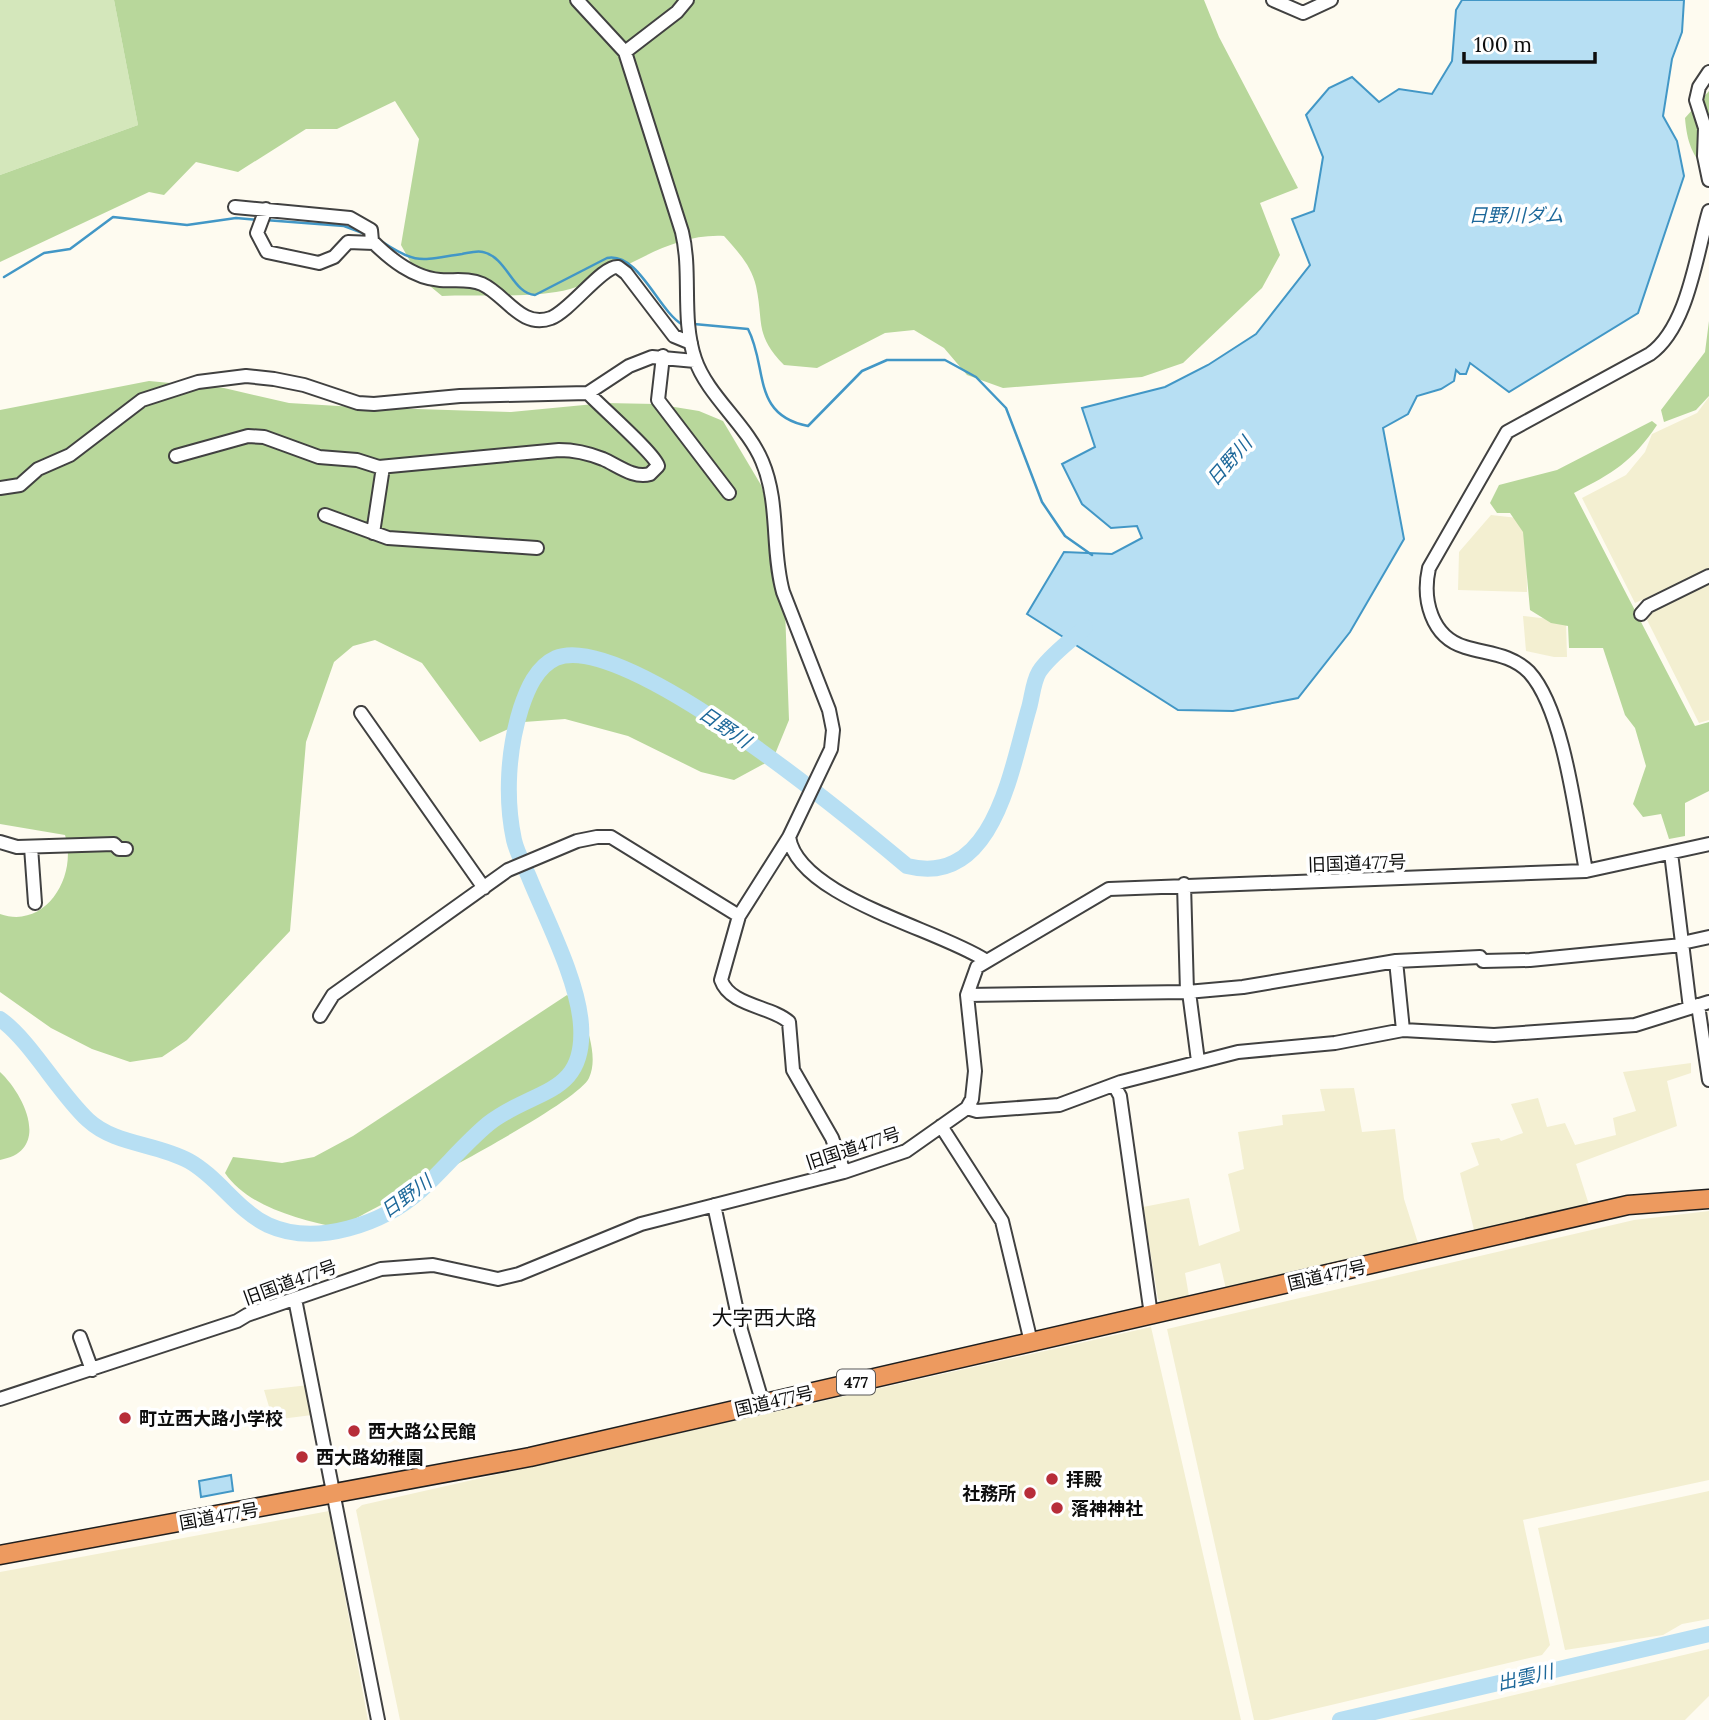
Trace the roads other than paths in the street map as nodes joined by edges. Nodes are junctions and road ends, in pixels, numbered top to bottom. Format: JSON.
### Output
{"nodes":[{"id":1,"x":577,"y":0,"type":"edge"},
{"id":2,"x":687,"y":0,"type":"edge"},
{"id":3,"x":1273,"y":0,"type":"edge"},
{"id":4,"x":1331,"y":0,"type":"edge"},
{"id":5,"x":625,"y":52,"type":"junction"},
{"id":6,"x":1709,"y":72,"type":"edge"},
{"id":7,"x":1709,"y":180,"type":"edge"},
{"id":8,"x":234,"y":207,"type":"dead end"},
{"id":9,"x":1709,"y":211,"type":"edge"},
{"id":10,"x":263,"y":216,"type":"junction"},
{"id":11,"x":372,"y":238,"type":"junction"},
{"id":12,"x":691,"y":340,"type":"junction"},
{"id":13,"x":663,"y":356,"type":"junction"},
{"id":14,"x":695,"y":361,"type":"junction"},
{"id":15,"x":588,"y":393,"type":"junction"},
{"id":16,"x":176,"y":456,"type":"dead end"},
{"id":17,"x":383,"y":467,"type":"junction"},
{"id":18,"x":0,"y":488,"type":"edge"},
{"id":19,"x":729,"y":493,"type":"dead end"},
{"id":20,"x":325,"y":515,"type":"dead end"},
{"id":21,"x":373,"y":533,"type":"junction"},
{"id":22,"x":537,"y":548,"type":"dead end"},
{"id":23,"x":1709,"y":576,"type":"edge"},
{"id":24,"x":1641,"y":614,"type":"dead end"},
{"id":25,"x":361,"y":713,"type":"dead end"},
{"id":26,"x":789,"y":837,"type":"junction"},
{"id":27,"x":0,"y":842,"type":"edge"},
{"id":28,"x":1709,"y":844,"type":"edge"},
{"id":29,"x":31,"y":846,"type":"junction"},
{"id":30,"x":126,"y":849,"type":"dead end"},
{"id":31,"x":1671,"y":853,"type":"junction"},
{"id":32,"x":1586,"y":871,"type":"junction"},
{"id":33,"x":1184,"y":884,"type":"junction"},
{"id":34,"x":484,"y":888,"type":"junction"},
{"id":35,"x":35,"y":903,"type":"dead end"},
{"id":36,"x":739,"y":916,"type":"junction"},
{"id":37,"x":1709,"y":937,"type":"edge"},
{"id":38,"x":1682,"y":944,"type":"junction"},
{"id":39,"x":985,"y":960,"type":"junction"},
{"id":40,"x":1396,"y":961,"type":"junction"},
{"id":41,"x":1188,"y":992,"type":"junction"},
{"id":42,"x":967,"y":995,"type":"junction"},
{"id":43,"x":1699,"y":1005,"type":"edge"},
{"id":44,"x":320,"y":1016,"type":"dead end"},
{"id":45,"x":1404,"y":1030,"type":"junction"},
{"id":46,"x":1198,"y":1061,"type":"junction"},
{"id":47,"x":1709,"y":1080,"type":"edge"},
{"id":48,"x":1114,"y":1085,"type":"junction"},
{"id":49,"x":967,"y":1108,"type":"junction"},
{"id":50,"x":941,"y":1126,"type":"junction"},
{"id":51,"x":844,"y":1172,"type":"junction"},
{"id":52,"x":1709,"y":1199,"type":"edge"},
{"id":53,"x":713,"y":1205,"type":"junction"},
{"id":54,"x":295,"y":1299,"type":"junction"},
{"id":55,"x":1151,"y":1315,"type":"junction"},
{"id":56,"x":80,"y":1337,"type":"dead end"},
{"id":57,"x":1031,"y":1342,"type":"junction"},
{"id":58,"x":92,"y":1370,"type":"junction"},
{"id":59,"x":0,"y":1399,"type":"edge"},
{"id":60,"x":763,"y":1404,"type":"junction"},
{"id":61,"x":335,"y":1495,"type":"junction"},
{"id":62,"x":0,"y":1555,"type":"edge"},
{"id":63,"x":378,"y":1720,"type":"edge"}],
"edges":[{"from":1,"to":5,"type":"street"},
{"from":2,"to":5,"type":"street"},
{"from":3,"to":4,"type":"street"},
{"from":5,"to":12,"type":"street"},
{"from":6,"to":7,"type":"street"},
{"from":8,"to":10,"type":"street"},
{"from":9,"to":32,"type":"street"},
{"from":10,"to":11,"type":"street"},
{"from":10,"to":11,"type":"street"},
{"from":11,"to":12,"type":"street"},
{"from":12,"to":14,"type":"street"},
{"from":13,"to":14,"type":"street"},
{"from":13,"to":15,"type":"street"},
{"from":13,"to":19,"type":"street"},
{"from":14,"to":26,"type":"street"},
{"from":15,"to":17,"type":"street"},
{"from":15,"to":18,"type":"street"},
{"from":16,"to":17,"type":"street"},
{"from":17,"to":21,"type":"street"},
{"from":20,"to":21,"type":"street"},
{"from":21,"to":22,"type":"street"},
{"from":23,"to":24,"type":"street"},
{"from":25,"to":34,"type":"street"},
{"from":26,"to":36,"type":"street"},
{"from":26,"to":39,"type":"street"},
{"from":27,"to":29,"type":"street"},
{"from":28,"to":31,"type":"street","name":"旧国道477号"},
{"from":29,"to":30,"type":"street"},
{"from":29,"to":35,"type":"street"},
{"from":31,"to":32,"type":"street","name":"旧国道477号"},
{"from":31,"to":38,"type":"street"},
{"from":32,"to":33,"type":"street","name":"旧国道477号"},
{"from":33,"to":39,"type":"street","name":"旧国道477号"},
{"from":33,"to":41,"type":"street"},
{"from":34,"to":36,"type":"street"},
{"from":34,"to":44,"type":"street"},
{"from":36,"to":51,"type":"street"},
{"from":37,"to":38,"type":"street"},
{"from":38,"to":40,"type":"street"},
{"from":38,"to":43,"type":"street"},
{"from":39,"to":42,"type":"street"},
{"from":40,"to":41,"type":"street"},
{"from":40,"to":45,"type":"street"},
{"from":41,"to":42,"type":"street"},
{"from":41,"to":46,"type":"street"},
{"from":42,"to":49,"type":"street"},
{"from":43,"to":45,"type":"street"},
{"from":43,"to":47,"type":"street"},
{"from":45,"to":46,"type":"street"},
{"from":46,"to":48,"type":"street"},
{"from":48,"to":49,"type":"street"},
{"from":48,"to":55,"type":"street"},
{"from":49,"to":50,"type":"street","name":"旧国道477号"},
{"from":50,"to":51,"type":"street","name":"旧国道477号"},
{"from":50,"to":57,"type":"street"},
{"from":51,"to":53,"type":"street","name":"旧国道477号"},
{"from":52,"to":55,"type":"highway","name":"国道477号","number":"477"},
{"from":53,"to":54,"type":"street","name":"旧国道477号"},
{"from":53,"to":60,"type":"street"},
{"from":54,"to":58,"type":"street","name":"旧国道477号"},
{"from":54,"to":61,"type":"street"},
{"from":55,"to":57,"type":"highway","name":"国道477号","number":"477"},
{"from":56,"to":58,"type":"street"},
{"from":57,"to":60,"type":"highway","name":"国道477号","number":"477"},
{"from":58,"to":59,"type":"street","name":"旧国道477号"},
{"from":60,"to":61,"type":"highway","name":"国道477号","number":"477"},
{"from":61,"to":62,"type":"highway","name":"国道477号","number":"477"},
{"from":61,"to":63,"type":"street"}]}
